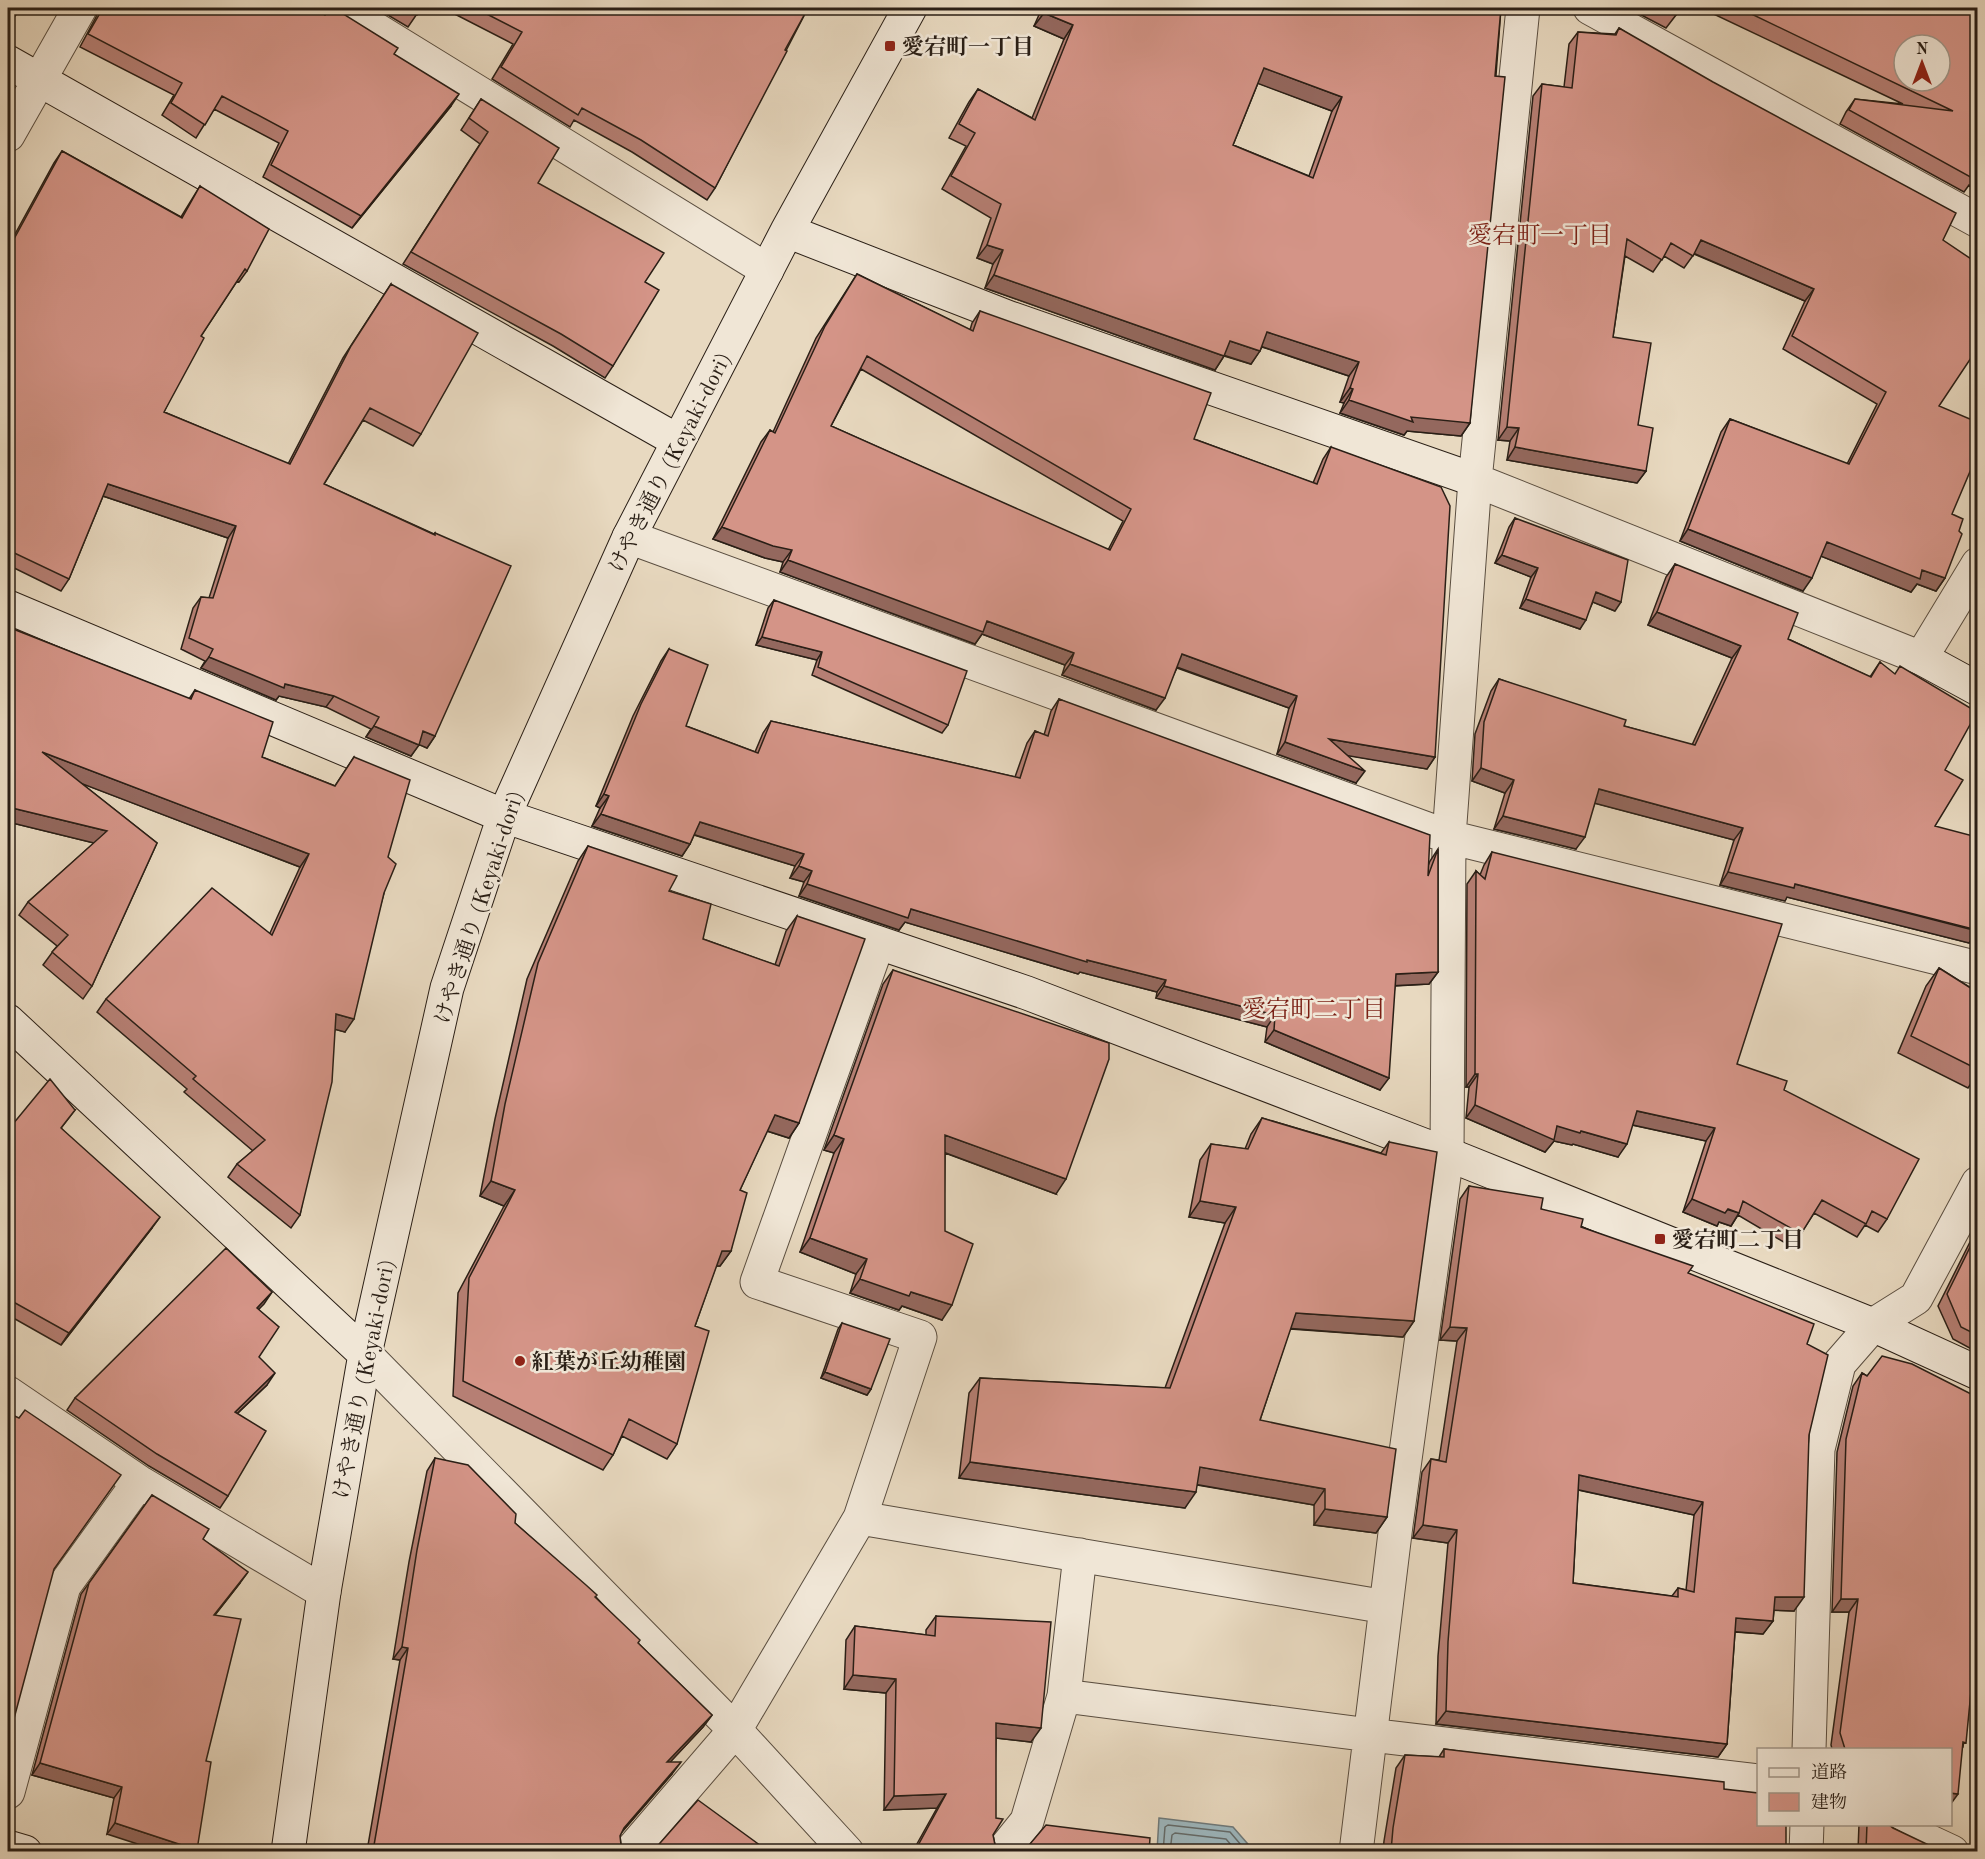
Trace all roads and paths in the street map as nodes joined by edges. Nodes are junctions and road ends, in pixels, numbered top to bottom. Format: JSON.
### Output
{"nodes":[{"id":1,"x":80,"y":8,"type":"edge"},
{"id":2,"x":341,"y":8,"type":"edge"},
{"id":3,"x":910,"y":8,"type":"edge"},
{"id":4,"x":1523,"y":8,"type":"edge"},
{"id":5,"x":1590,"y":8,"type":"edge"},
{"id":6,"x":8,"y":62,"type":"edge"},
{"id":7,"x":39,"y":80,"type":"junction"},
{"id":8,"x":8,"y":135,"type":"edge"},
{"id":9,"x":1977,"y":221,"type":"edge"},
{"id":10,"x":787,"y":231,"type":"junction"},
{"id":11,"x":767,"y":270,"type":"junction"},
{"id":12,"x":678,"y":441,"type":"junction"},
{"id":13,"x":1475,"y":480,"type":"junction"},
{"id":14,"x":629,"y":537,"type":"junction"},
{"id":15,"x":1977,"y":564,"type":"edge"},
{"id":16,"x":8,"y":607,"type":"edge"},
{"id":17,"x":1921,"y":658,"type":"junction"},
{"id":18,"x":1977,"y":689,"type":"edge"},
{"id":19,"x":504,"y":816,"type":"junction"},
{"id":20,"x":1449,"y":837,"type":"junction"},
{"id":21,"x":878,"y":943,"type":"junction"},
{"id":22,"x":1977,"y":968,"type":"edge"},
{"id":23,"x":8,"y":1021,"type":"edge"},
{"id":24,"x":1447,"y":1154,"type":"junction"},
{"id":25,"x":1977,"y":1183,"type":"edge"},
{"id":26,"x":1873,"y":1324,"type":"junction"},
{"id":27,"x":365,"y":1354,"type":"junction"},
{"id":28,"x":1977,"y":1373,"type":"edge"},
{"id":29,"x":8,"y":1393,"type":"edge"},
{"id":30,"x":139,"y":1482,"type":"junction"},
{"id":31,"x":860,"y":1518,"type":"junction"},
{"id":32,"x":1080,"y":1555,"type":"junction"},
{"id":33,"x":324,"y":1592,"type":"junction"},
{"id":34,"x":1386,"y":1607,"type":"junction"},
{"id":35,"x":1064,"y":1696,"type":"junction"},
{"id":36,"x":735,"y":1730,"type":"junction"},
{"id":37,"x":1370,"y":1735,"type":"junction"},
{"id":38,"x":1809,"y":1748,"type":"edge"},
{"id":39,"x":1757,"y":1781,"type":"edge"},
{"id":40,"x":8,"y":1792,"type":"edge"},
{"id":41,"x":1807,"y":1826,"type":"edge"},
{"id":42,"x":1897,"y":1826,"type":"edge"},
{"id":43,"x":8,"y":1847,"type":"edge"},
{"id":44,"x":25,"y":1851,"type":"edge"},
{"id":45,"x":288,"y":1851,"type":"edge"},
{"id":46,"x":630,"y":1851,"type":"edge"},
{"id":47,"x":847,"y":1851,"type":"edge"},
{"id":48,"x":1002,"y":1851,"type":"edge"},
{"id":49,"x":1356,"y":1851,"type":"edge"},
{"id":50,"x":1806,"y":1851,"type":"edge"},
{"id":51,"x":1953,"y":1851,"type":"edge"}],
"edges":[{"from":1,"to":7,"type":"street"},
{"from":2,"to":11,"type":"street"},
{"from":3,"to":10,"type":"street","name":"けやき通り (Keyaki-dori)"},
{"from":4,"to":13,"type":"street"},
{"from":5,"to":9,"type":"street"},
{"from":6,"to":7,"type":"street"},
{"from":7,"to":8,"type":"street"},
{"from":7,"to":12,"type":"street"},
{"from":10,"to":11,"type":"street","name":"けやき通り (Keyaki-dori)"},
{"from":10,"to":13,"type":"street"},
{"from":11,"to":12,"type":"street","name":"けやき通り (Keyaki-dori)"},
{"from":12,"to":14,"type":"street","name":"けやき通り (Keyaki-dori)"},
{"from":13,"to":17,"type":"street"},
{"from":13,"to":20,"type":"street"},
{"from":14,"to":19,"type":"street","name":"けやき通り (Keyaki-dori)"},
{"from":14,"to":20,"type":"street"},
{"from":15,"to":17,"type":"street"},
{"from":16,"to":19,"type":"street"},
{"from":17,"to":18,"type":"street"},
{"from":19,"to":21,"type":"street"},
{"from":19,"to":27,"type":"street","name":"けやき通り (Keyaki-dori)"},
{"from":20,"to":22,"type":"street"},
{"from":20,"to":24,"type":"street"},
{"from":21,"to":24,"type":"street"},
{"from":21,"to":31,"type":"street"},
{"from":23,"to":27,"type":"street"},
{"from":24,"to":26,"type":"street"},
{"from":24,"to":34,"type":"street"},
{"from":25,"to":26,"type":"street"},
{"from":26,"to":28,"type":"street"},
{"from":26,"to":38,"type":"street"},
{"from":27,"to":33,"type":"street","name":"けやき通り (Keyaki-dori)"},
{"from":27,"to":36,"type":"street"},
{"from":29,"to":30,"type":"street"},
{"from":30,"to":33,"type":"street"},
{"from":30,"to":40,"type":"street"},
{"from":31,"to":32,"type":"street"},
{"from":31,"to":36,"type":"street"},
{"from":32,"to":34,"type":"street"},
{"from":32,"to":35,"type":"street"},
{"from":33,"to":45,"type":"street","name":"けやき通り (Keyaki-dori)"},
{"from":34,"to":37,"type":"street"},
{"from":35,"to":37,"type":"street"},
{"from":35,"to":48,"type":"street"},
{"from":36,"to":46,"type":"street"},
{"from":36,"to":47,"type":"street"},
{"from":37,"to":39,"type":"street"},
{"from":37,"to":49,"type":"street"},
{"from":41,"to":50,"type":"street"},
{"from":42,"to":51,"type":"street"},
{"from":43,"to":44,"type":"street"}]}
